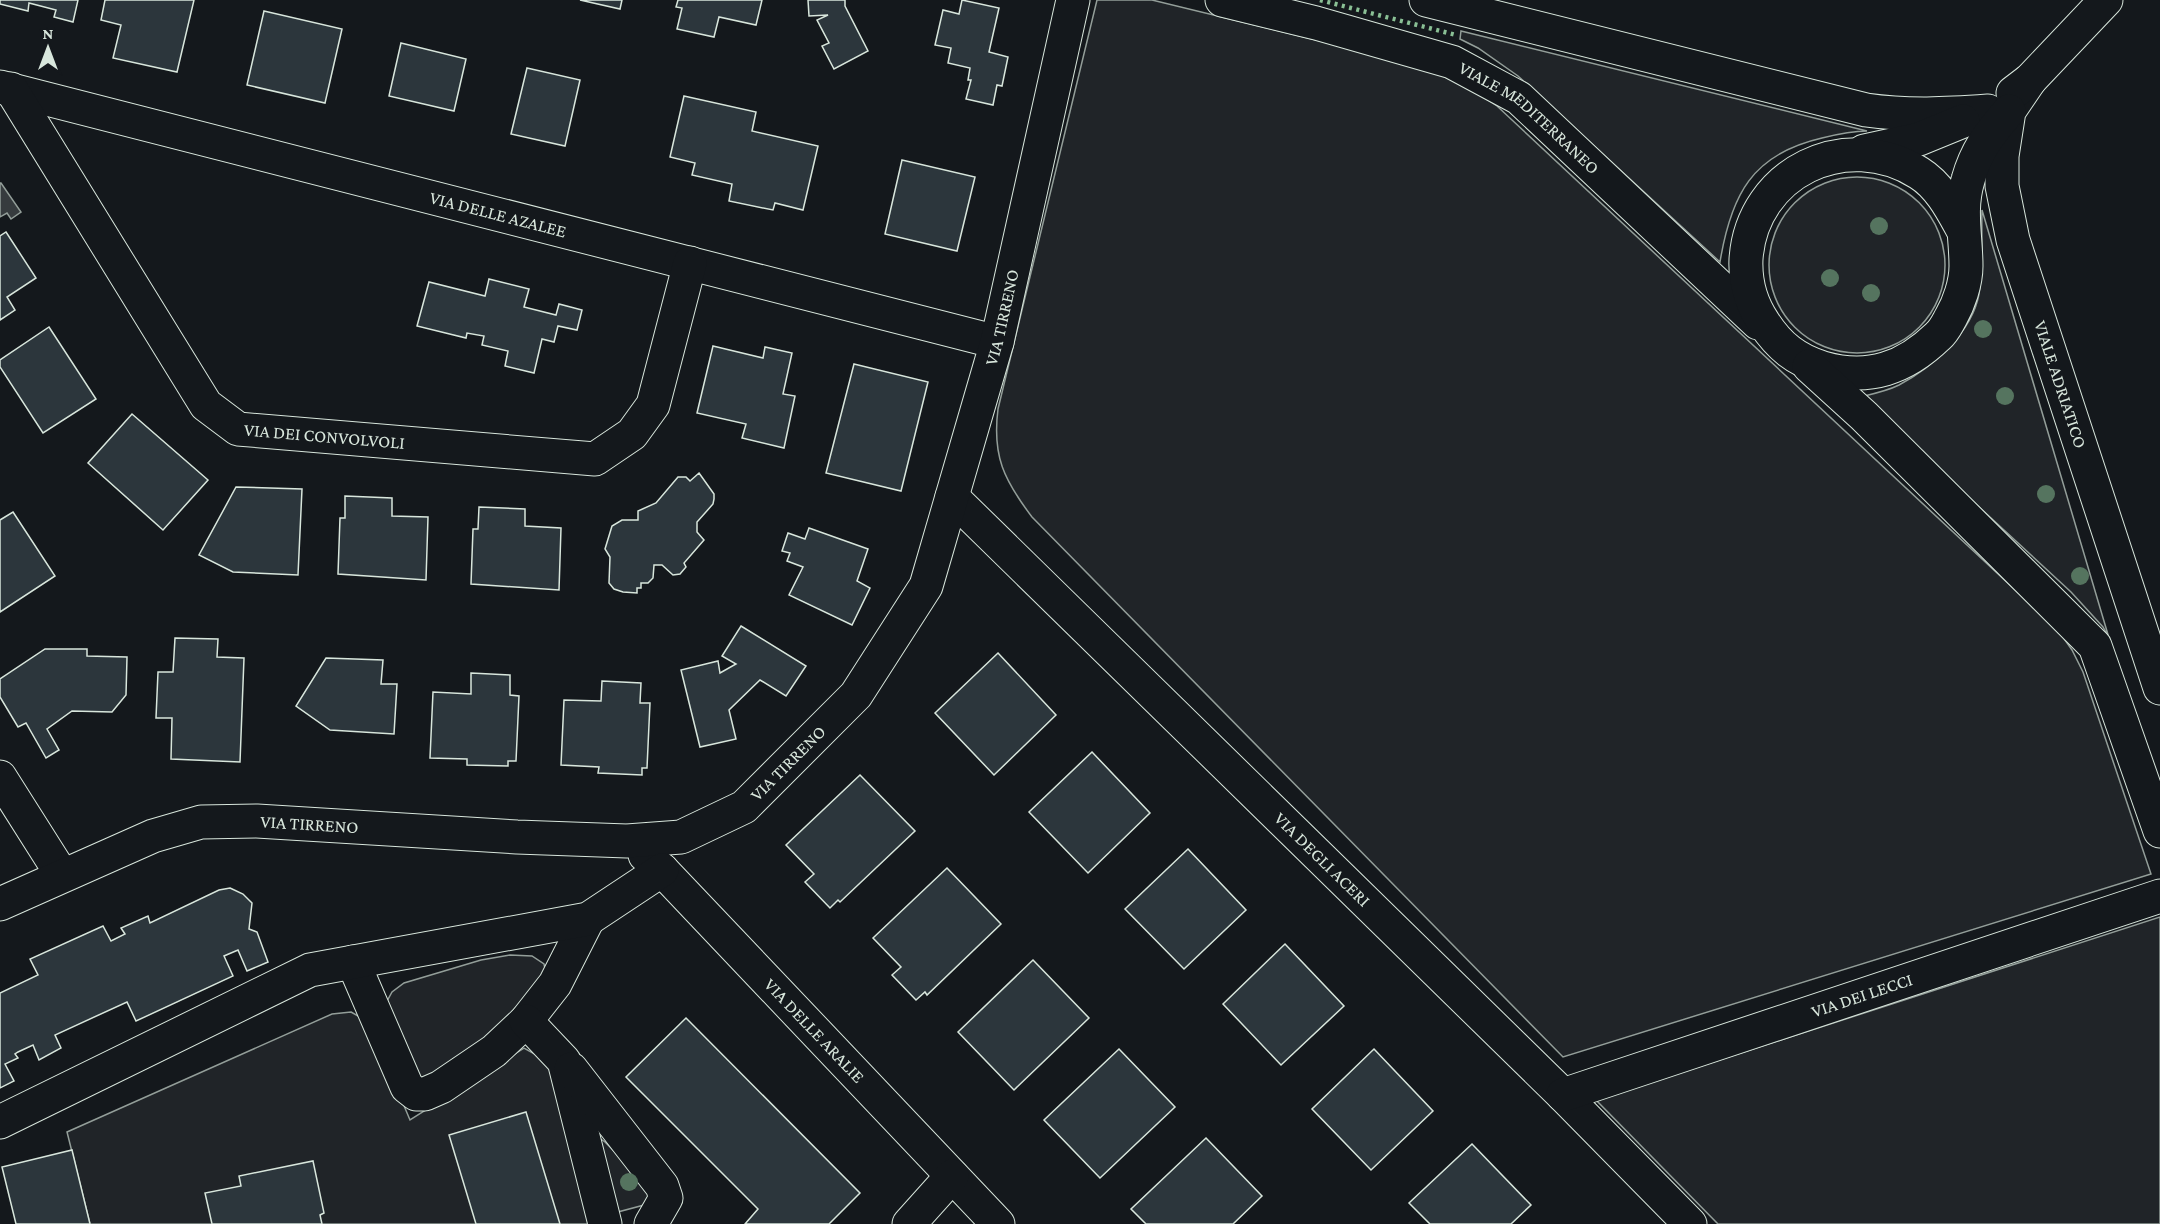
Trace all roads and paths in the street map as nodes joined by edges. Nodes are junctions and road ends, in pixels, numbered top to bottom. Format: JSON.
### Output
{"nodes":[{"id":1,"x":1073,"y":0,"type":"edge"},
{"id":2,"x":1222,"y":0,"type":"edge"},
{"id":3,"x":1426,"y":0,"type":"edge"},
{"id":4,"x":2106,"y":0,"type":"edge"},
{"id":5,"x":5,"y":88,"type":"edge"},
{"id":6,"x":1998,"y":111,"type":"junction"},
{"id":7,"x":1853,"y":154,"type":"junction"},
{"id":8,"x":1963,"y":230,"type":"junction"},
{"id":9,"x":690,"y":262,"type":"junction"},
{"id":10,"x":1776,"y":341,"type":"junction"},
{"id":11,"x":997,"y":342,"type":"junction"},
{"id":12,"x":1806,"y":363,"type":"junction"},
{"id":13,"x":952,"y":497,"type":"junction"},
{"id":14,"x":2160,"y":688,"type":"edge"},
{"id":15,"x":0,"y":777,"type":"edge"},
{"id":16,"x":2160,"y":831,"type":"edge"},
{"id":17,"x":627,"y":840,"type":"junction"},
{"id":18,"x":663,"y":870,"type":"junction"},
{"id":19,"x":62,"y":875,"type":"junction"},
{"id":20,"x":2160,"y":897,"type":"edge"},
{"id":21,"x":0,"y":904,"type":"edge"},
{"id":22,"x":588,"y":919,"type":"junction"},
{"id":23,"x":353,"y":962,"type":"junction"},
{"id":24,"x":526,"y":1021,"type":"junction"},
{"id":25,"x":564,"y":1061,"type":"junction"},
{"id":26,"x":1563,"y":1095,"type":"junction"},
{"id":27,"x":0,"y":1122,"type":"edge"},
{"id":28,"x":952,"y":1176,"type":"junction"},
{"id":29,"x":605,"y":1224,"type":"edge"},
{"id":30,"x":651,"y":1224,"type":"edge"},
{"id":31,"x":909,"y":1224,"type":"edge"},
{"id":32,"x":998,"y":1224,"type":"edge"},
{"id":33,"x":1690,"y":1224,"type":"edge"}],
"edges":[{"from":1,"to":11,"type":"street","name":"VIA TIRRENO"},
{"from":2,"to":10,"type":"street","name":"VIALE MEDITERRANEO"},
{"from":3,"to":6,"type":"street"},
{"from":4,"to":6,"type":"street"},
{"from":5,"to":9,"type":"street","name":"VIA DELLE AZALEE"},
{"from":5,"to":9,"type":"street","name":"VIA DEI CONVOLVOLI"},
{"from":6,"to":7,"type":"street"},
{"from":6,"to":8,"type":"street"},
{"from":6,"to":14,"type":"street","name":"VIALE ADRIATICO"},
{"from":7,"to":8,"type":"street"},
{"from":7,"to":10,"type":"street"},
{"from":8,"to":12,"type":"street"},
{"from":9,"to":11,"type":"street","name":"VIA DELLE AZALEE"},
{"from":10,"to":12,"type":"street"},
{"from":11,"to":13,"type":"street","name":"VIA TIRRENO"},
{"from":12,"to":16,"type":"street"},
{"from":13,"to":17,"type":"street","name":"VIA TIRRENO"},
{"from":13,"to":26,"type":"street","name":"VIA DEGLI ACERI"},
{"from":15,"to":19,"type":"street"},
{"from":17,"to":18,"type":"street","name":"VIA DELLE ARALIE"},
{"from":17,"to":19,"type":"street","name":"VIA TIRRENO"},
{"from":18,"to":22,"type":"street"},
{"from":18,"to":28,"type":"street","name":"VIA DELLE ARALIE"},
{"from":19,"to":21,"type":"street","name":"VIA TIRRENO"},
{"from":20,"to":26,"type":"street","name":"VIA DEI LECCI"},
{"from":22,"to":23,"type":"street"},
{"from":22,"to":24,"type":"street"},
{"from":23,"to":24,"type":"street"},
{"from":23,"to":27,"type":"street"},
{"from":24,"to":25,"type":"street"},
{"from":25,"to":29,"type":"street"},
{"from":25,"to":30,"type":"street"},
{"from":26,"to":33,"type":"street","name":"VIA DEGLI ACERI"},
{"from":28,"to":31,"type":"street"},
{"from":28,"to":32,"type":"street","name":"VIA DELLE ARALIE"}]}
